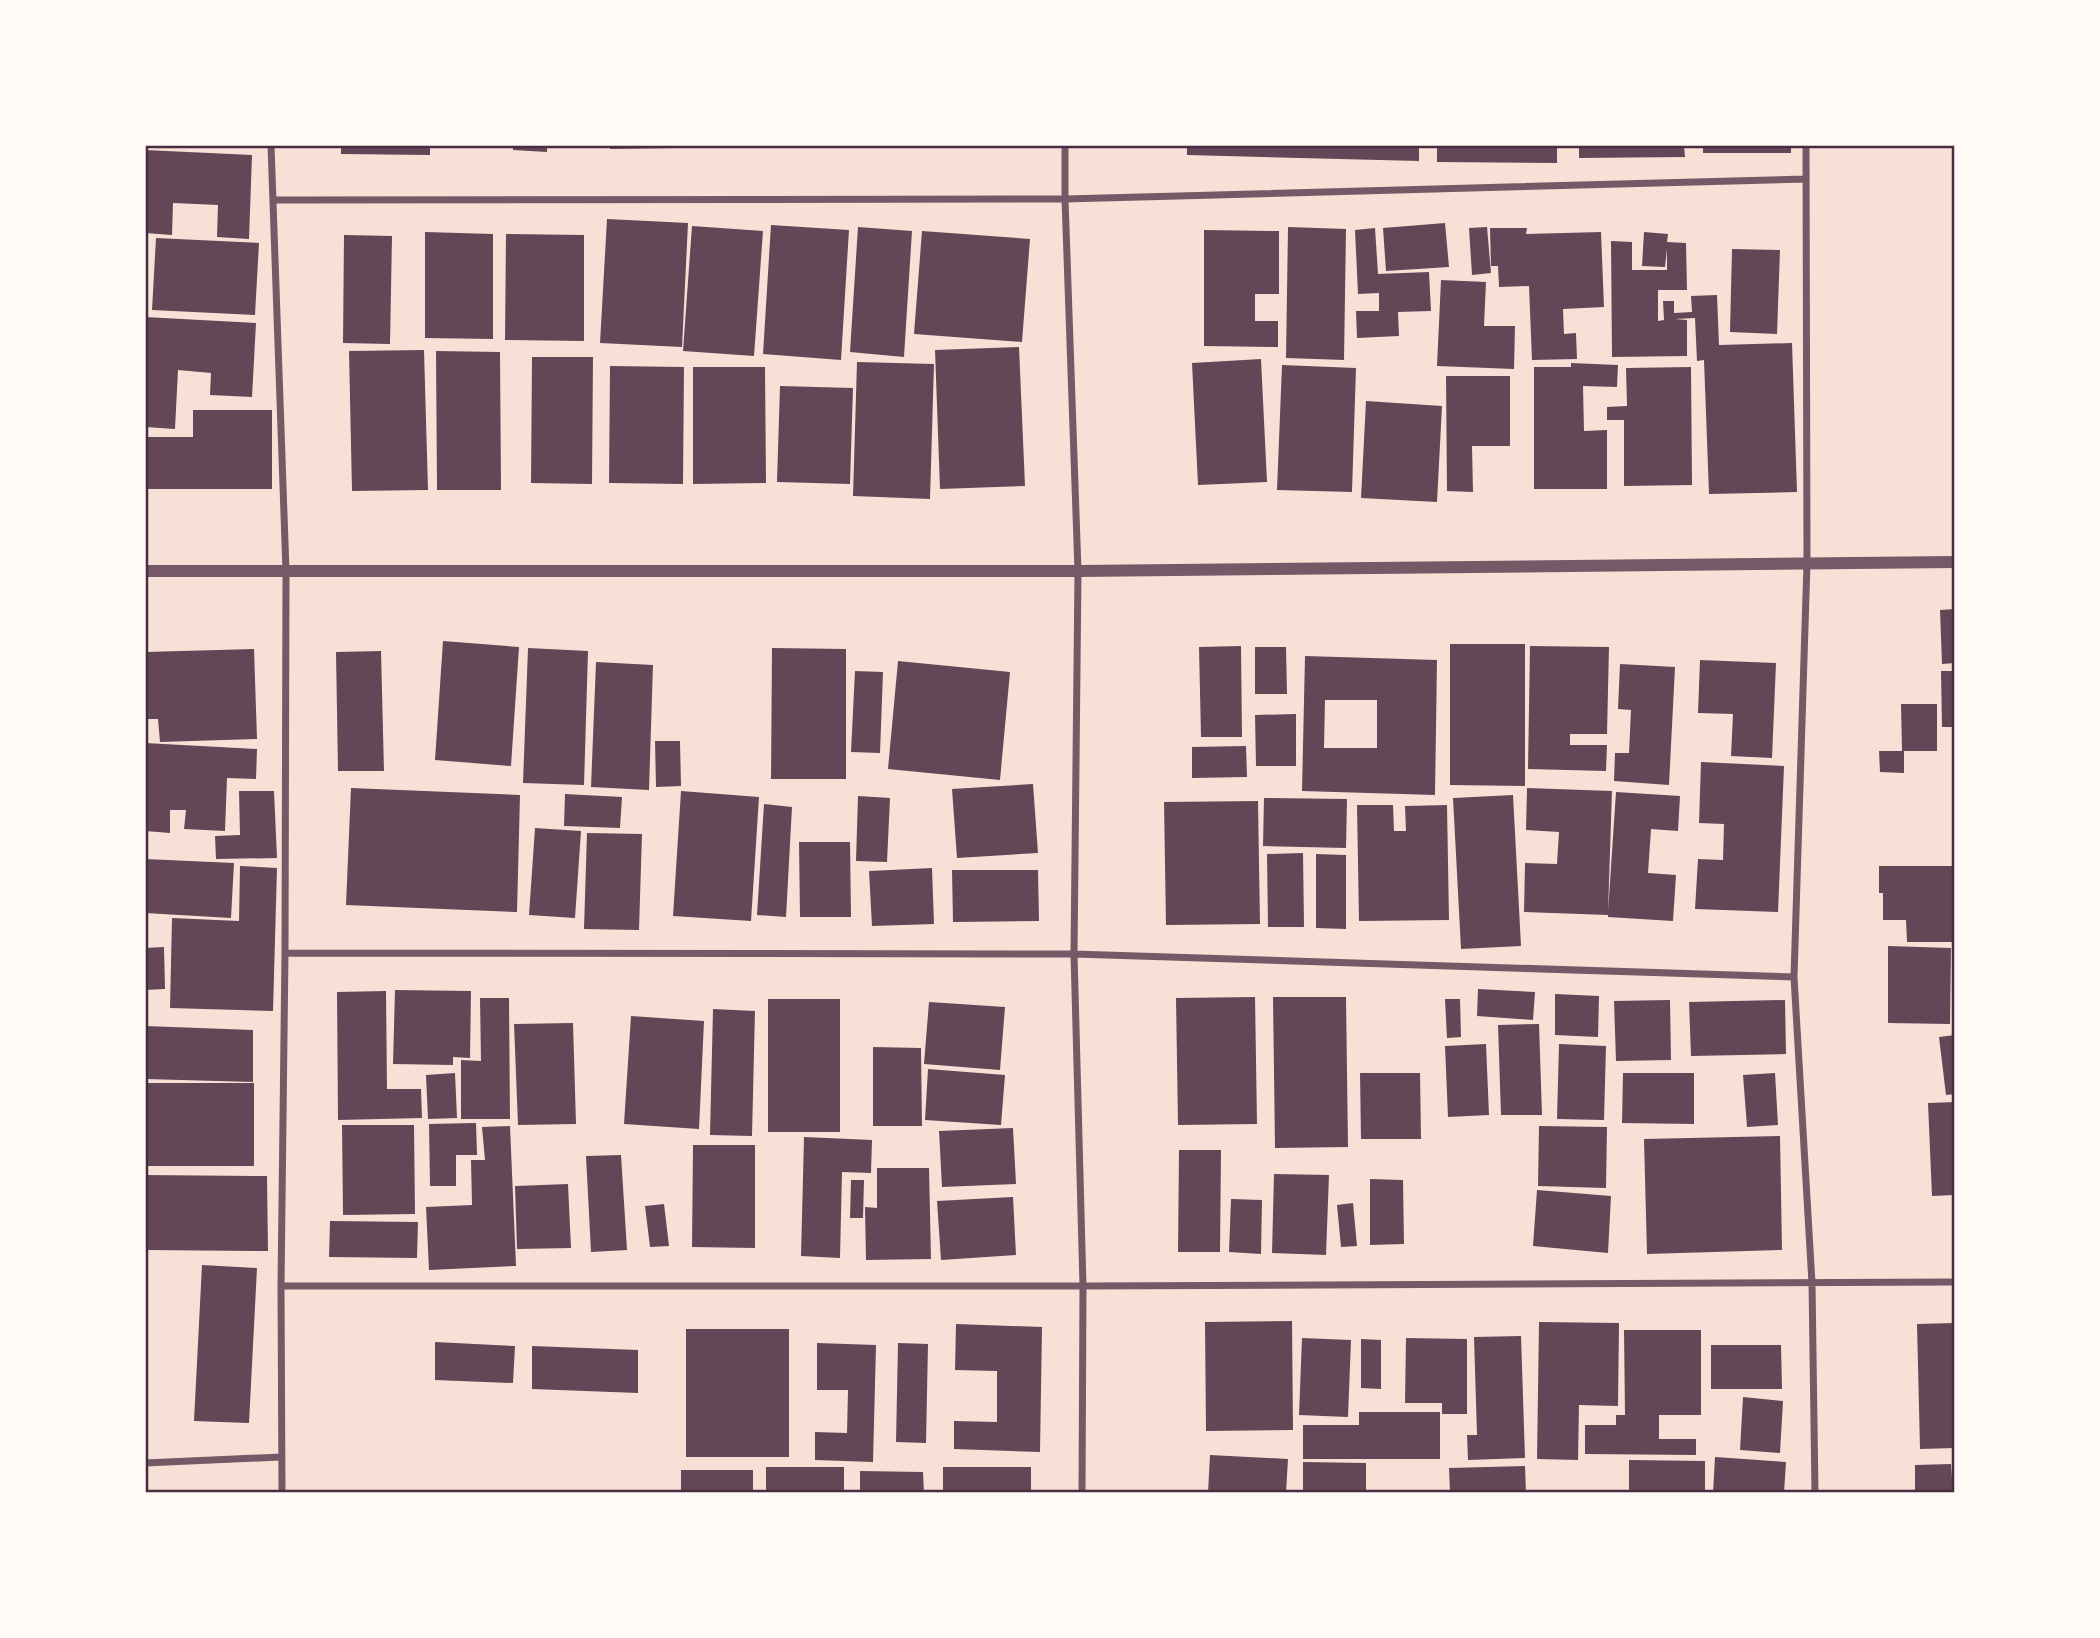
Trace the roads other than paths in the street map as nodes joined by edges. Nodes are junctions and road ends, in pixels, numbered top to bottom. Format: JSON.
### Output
{"nodes":[{"id":1,"x":271,"y":145,"type":"edge"},
{"id":2,"x":1065,"y":145,"type":"edge"},
{"id":3,"x":1806,"y":145,"type":"edge"},
{"id":4,"x":1805,"y":179,"type":"junction"},
{"id":5,"x":1065,"y":199,"type":"junction"},
{"id":6,"x":274,"y":200,"type":"junction"},
{"id":7,"x":1955,"y":562,"type":"edge"},
{"id":8,"x":1807,"y":563,"type":"junction"},
{"id":9,"x":145,"y":571,"type":"edge"},
{"id":10,"x":286,"y":571,"type":"junction"},
{"id":11,"x":1078,"y":571,"type":"junction"},
{"id":12,"x":285,"y":953,"type":"junction"},
{"id":13,"x":1074,"y":954,"type":"junction"},
{"id":14,"x":1794,"y":976,"type":"junction"},
{"id":15,"x":1955,"y":1282,"type":"edge"},
{"id":16,"x":1812,"y":1283,"type":"junction"},
{"id":17,"x":281,"y":1286,"type":"junction"},
{"id":18,"x":1083,"y":1286,"type":"junction"},
{"id":19,"x":281,"y":1457,"type":"junction"},
{"id":20,"x":145,"y":1463,"type":"edge"},
{"id":21,"x":282,"y":1493,"type":"edge"},
{"id":22,"x":1082,"y":1493,"type":"edge"},
{"id":23,"x":1815,"y":1493,"type":"edge"}],
"edges":[{"from":1,"to":6,"type":"street"},
{"from":2,"to":5,"type":"street"},
{"from":3,"to":4,"type":"street"},
{"from":4,"to":5,"type":"street"},
{"from":4,"to":8,"type":"street"},
{"from":5,"to":6,"type":"street"},
{"from":5,"to":11,"type":"street"},
{"from":6,"to":10,"type":"street"},
{"from":7,"to":8,"type":"street"},
{"from":8,"to":11,"type":"street"},
{"from":8,"to":14,"type":"street"},
{"from":9,"to":10,"type":"street"},
{"from":10,"to":11,"type":"street"},
{"from":10,"to":12,"type":"street"},
{"from":11,"to":13,"type":"street"},
{"from":12,"to":13,"type":"street"},
{"from":12,"to":17,"type":"street"},
{"from":13,"to":14,"type":"street"},
{"from":13,"to":18,"type":"street"},
{"from":14,"to":16,"type":"street"},
{"from":15,"to":16,"type":"street"},
{"from":16,"to":18,"type":"street"},
{"from":16,"to":23,"type":"street"},
{"from":17,"to":18,"type":"street"},
{"from":17,"to":19,"type":"street"},
{"from":18,"to":22,"type":"street"},
{"from":19,"to":20,"type":"street"},
{"from":19,"to":21,"type":"street"}]}
